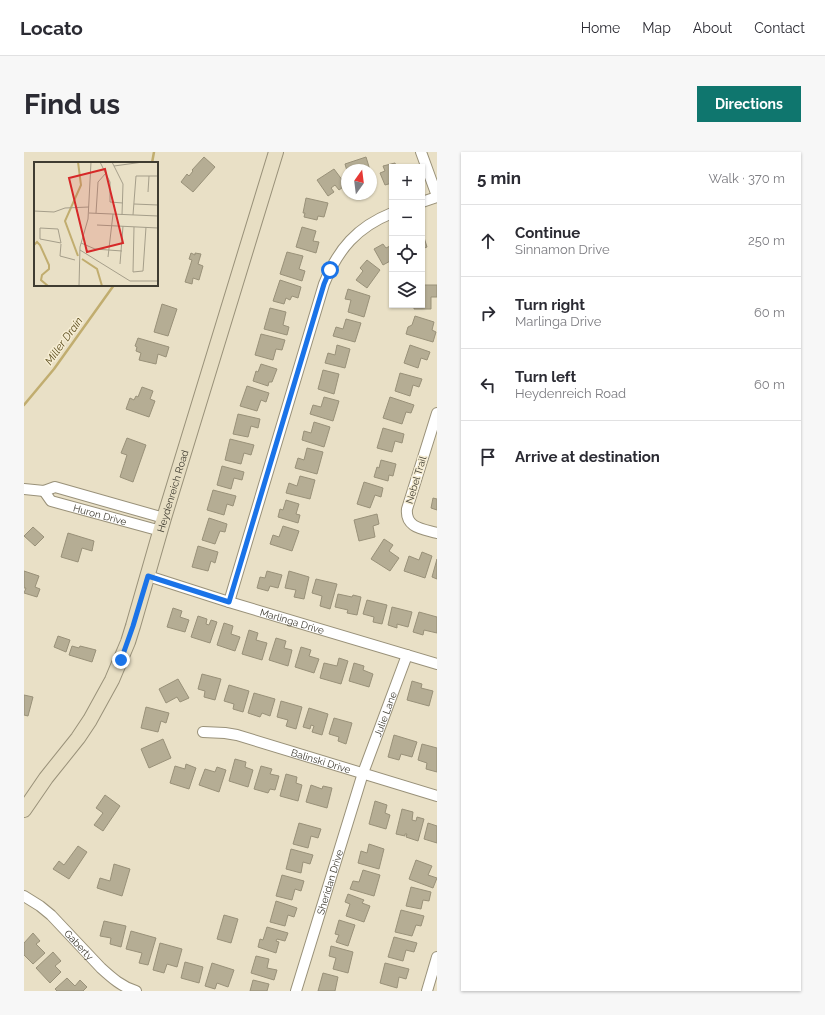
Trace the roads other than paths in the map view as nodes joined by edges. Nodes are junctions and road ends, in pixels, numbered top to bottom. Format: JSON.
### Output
{"nodes":[{"id":1,"x":276,"y":152,"type":"edge"},
{"id":2,"x":422,"y":152,"type":"edge"},
{"id":3,"x":437,"y":197,"type":"edge"},
{"id":4,"x":425,"y":201,"type":"edge"},
{"id":5,"x":389,"y":214,"type":"edge"},
{"id":6,"x":437,"y":413,"type":"edge"},
{"id":7,"x":24,"y":489,"type":"edge"},
{"id":8,"x":44,"y":491,"type":"junction"},
{"id":9,"x":88,"y":496,"type":"junction"},
{"id":10,"x":84,"y":509,"type":"junction"},
{"id":11,"x":162,"y":525,"type":"junction"},
{"id":12,"x":437,"y":533,"type":"edge"},
{"id":13,"x":148,"y":576,"type":"junction"},
{"id":14,"x":229,"y":602,"type":"junction"},
{"id":15,"x":407,"y":655,"type":"junction"},
{"id":16,"x":437,"y":664,"type":"edge"},
{"id":17,"x":203,"y":732,"type":"dead end"},
{"id":18,"x":363,"y":773,"type":"junction"},
{"id":19,"x":437,"y":796,"type":"edge"},
{"id":20,"x":24,"y":810,"type":"edge"},
{"id":21,"x":24,"y":896,"type":"edge"},
{"id":22,"x":437,"y":957,"type":"edge"},
{"id":23,"x":136,"y":991,"type":"edge"},
{"id":24,"x":296,"y":991,"type":"edge"},
{"id":25,"x":426,"y":991,"type":"edge"}],
"edges":[{"from":1,"to":11,"type":"street","name":"Heydenreich Road"},
{"from":2,"to":3,"type":"street"},
{"from":3,"to":4,"type":"street"},
{"from":5,"to":14,"type":"street"},
{"from":6,"to":12,"type":"street","name":"Nebel Trail"},
{"from":7,"to":8,"type":"street","name":"Huron Drive"},
{"from":8,"to":9,"type":"street","name":"Huron Drive"},
{"from":8,"to":10,"type":"street","name":"Huron Drive"},
{"from":9,"to":10,"type":"street"},
{"from":9,"to":11,"type":"street","name":"Huron Drive"},
{"from":10,"to":11,"type":"street","name":"Huron Drive"},
{"from":11,"to":13,"type":"street","name":"Heydenreich Road"},
{"from":13,"to":14,"type":"street","name":"Marlinga Drive"},
{"from":13,"to":20,"type":"street","name":"Heydenreich Road"},
{"from":14,"to":15,"type":"street","name":"Marlinga Drive"},
{"from":15,"to":16,"type":"street","name":"Marlinga Drive"},
{"from":15,"to":18,"type":"street","name":"Julie Lane"},
{"from":17,"to":18,"type":"street","name":"Balinski Drive"},
{"from":18,"to":19,"type":"street","name":"Balinski Drive"},
{"from":18,"to":24,"type":"street","name":"Sheridan Drive"},
{"from":21,"to":23,"type":"street","name":"Gaberty"},
{"from":22,"to":25,"type":"street"}]}
